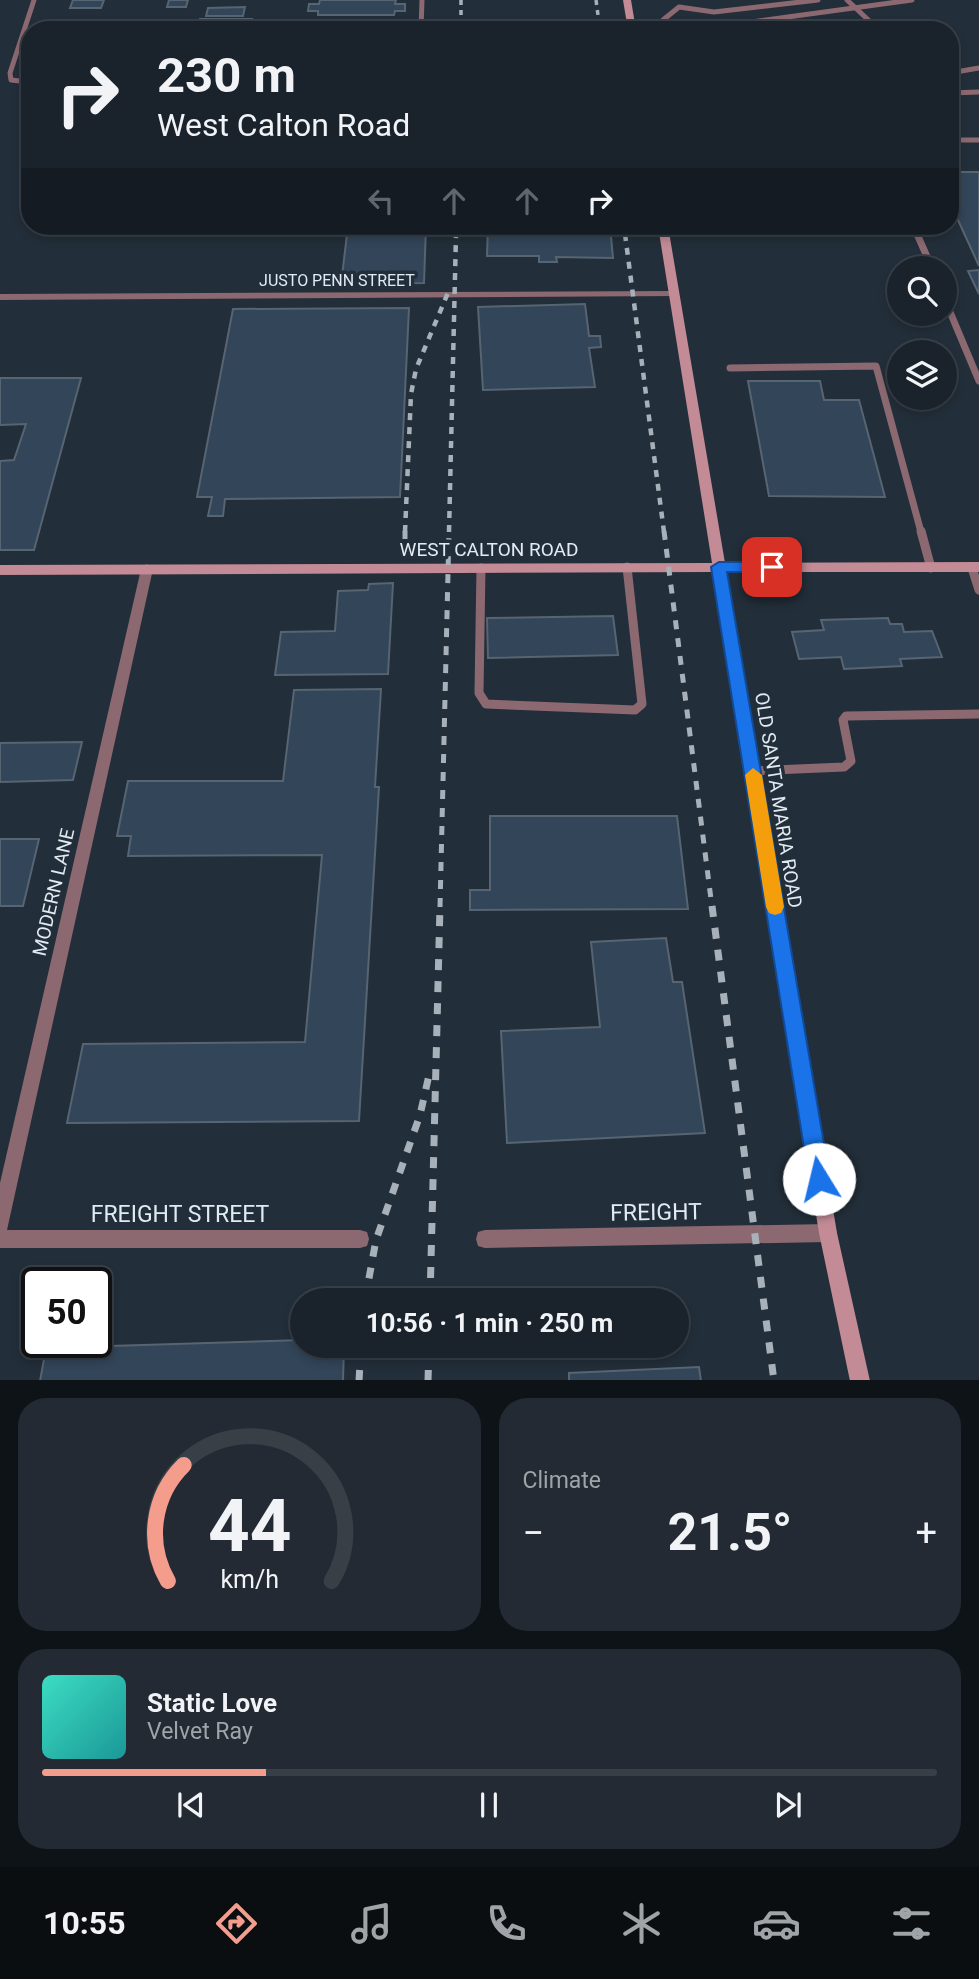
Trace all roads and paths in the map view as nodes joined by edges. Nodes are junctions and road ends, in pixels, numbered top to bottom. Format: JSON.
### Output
{"nodes":[{"id":1,"x":34,"y":0,"type":"edge"},
{"id":2,"x":422,"y":0,"type":"edge"},
{"id":3,"x":627,"y":0,"type":"edge"},
{"id":4,"x":818,"y":0,"type":"edge"},
{"id":5,"x":847,"y":0,"type":"edge"},
{"id":6,"x":912,"y":0,"type":"edge"},
{"id":7,"x":679,"y":3,"type":"edge"},
{"id":8,"x":855,"y":8,"type":"junction"},
{"id":9,"x":27,"y":21,"type":"edge"},
{"id":10,"x":421,"y":21,"type":"edge"},
{"id":11,"x":630,"y":21,"type":"edge"},
{"id":12,"x":663,"y":21,"type":"edge"},
{"id":13,"x":759,"y":21,"type":"edge"},
{"id":14,"x":869,"y":21,"type":"edge"},
{"id":15,"x":21,"y":40,"type":"edge"},
{"id":16,"x":979,"y":68,"type":"edge"},
{"id":17,"x":959,"y":71,"type":"edge"},
{"id":18,"x":21,"y":81,"type":"edge"},
{"id":19,"x":979,"y":92,"type":"edge"},
{"id":20,"x":959,"y":93,"type":"edge"},
{"id":21,"x":959,"y":140,"type":"edge"},
{"id":22,"x":979,"y":140,"type":"edge"},
{"id":23,"x":664,"y":235,"type":"edge"},
{"id":24,"x":918,"y":235,"type":"edge"},
{"id":25,"x":927,"y":256,"type":"edge"},
{"id":26,"x":674,"y":294,"type":"junction"},
{"id":27,"x":0,"y":297,"type":"edge"},
{"id":28,"x":956,"y":326,"type":"edge"},
{"id":29,"x":730,"y":368,"type":"dead end"},
{"id":30,"x":979,"y":382,"type":"edge"},
{"id":31,"x":627,"y":567,"type":"junction"},
{"id":32,"x":719,"y":567,"type":"junction"},
{"id":33,"x":481,"y":568,"type":"junction"},
{"id":34,"x":932,"y":568,"type":"junction"},
{"id":35,"x":975,"y":568,"type":"edge"},
{"id":36,"x":147,"y":569,"type":"junction"},
{"id":37,"x":0,"y":570,"type":"edge"},
{"id":38,"x":979,"y":590,"type":"edge"},
{"id":39,"x":979,"y":714,"type":"edge"},
{"id":40,"x":753,"y":771,"type":"junction"},
{"id":41,"x":0,"y":1224,"type":"edge"},
{"id":42,"x":828,"y":1233,"type":"junction"},
{"id":43,"x":0,"y":1239,"type":"edge"},
{"id":44,"x":360,"y":1239,"type":"dead end"},
{"id":45,"x":485,"y":1239,"type":"dead end"},
{"id":46,"x":860,"y":1380,"type":"edge"}],
"edges":[{"from":1,"to":9,"type":"lane"},
{"from":2,"to":10,"type":"lane"},
{"from":3,"to":11,"type":"main road"},
{"from":4,"to":7,"type":"lane"},
{"from":5,"to":8,"type":"lane"},
{"from":6,"to":8,"type":"lane"},
{"from":7,"to":12,"type":"lane"},
{"from":8,"to":13,"type":"lane"},
{"from":8,"to":14,"type":"lane"},
{"from":15,"to":18,"type":"lane"},
{"from":16,"to":17,"type":"lane"},
{"from":19,"to":20,"type":"lane"},
{"from":21,"to":22,"type":"lane"},
{"from":23,"to":26,"type":"main road","name":"OLD SANTA MARIA ROAD"},
{"from":24,"to":25,"type":"lane"},
{"from":26,"to":27,"type":"street","name":"JUSTO PENN STREET"},
{"from":26,"to":32,"type":"main road","name":"OLD SANTA MARIA ROAD"},
{"from":28,"to":30,"type":"lane"},
{"from":29,"to":34,"type":"lane"},
{"from":31,"to":32,"type":"main road","name":"WEST CALTON ROAD"},
{"from":31,"to":33,"type":"main road","name":"WEST CALTON ROAD"},
{"from":31,"to":33,"type":"lane"},
{"from":32,"to":34,"type":"main road","name":"WEST CALTON ROAD"},
{"from":32,"to":40,"type":"main road","name":"OLD SANTA MARIA ROAD"},
{"from":33,"to":36,"type":"main road","name":"WEST CALTON ROAD"},
{"from":34,"to":35,"type":"main road","name":"WEST CALTON ROAD"},
{"from":35,"to":38,"type":"lane"},
{"from":36,"to":37,"type":"main road","name":"WEST CALTON ROAD"},
{"from":36,"to":41,"type":"street","name":"MODERN LANE"},
{"from":39,"to":40,"type":"lane"},
{"from":40,"to":42,"type":"main road","name":"OLD SANTA MARIA ROAD"},
{"from":42,"to":45,"type":"street","name":"FREIGHT"},
{"from":42,"to":46,"type":"main road","name":"OLD SANTA MARIA ROAD"},
{"from":43,"to":44,"type":"street","name":"FREIGHT STREET"}]}
